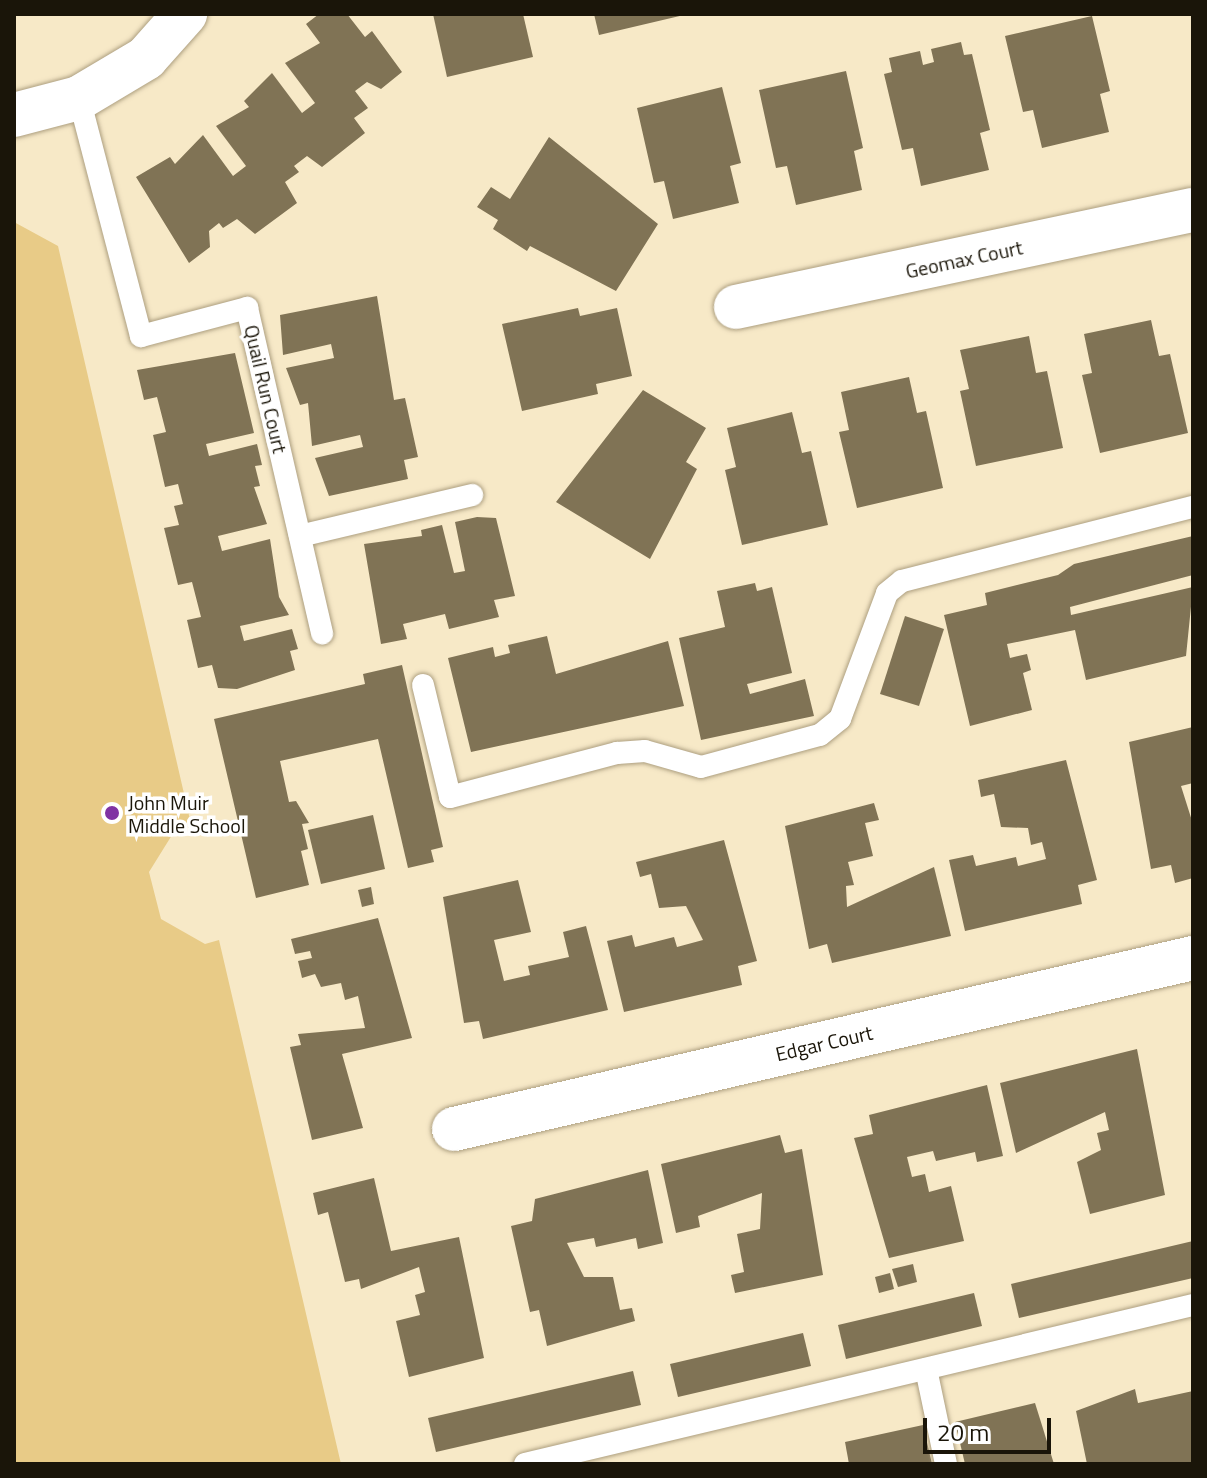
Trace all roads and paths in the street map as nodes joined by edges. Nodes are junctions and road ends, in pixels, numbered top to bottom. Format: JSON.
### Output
{"nodes":[{"id":1,"x":185,"y":14,"type":"edge"},
{"id":2,"x":79,"y":98,"type":"junction"},
{"id":3,"x":14,"y":115,"type":"edge"},
{"id":4,"x":1193,"y":210,"type":"edge"},
{"id":5,"x":736,"y":307,"type":"dead end"},
{"id":6,"x":472,"y":495,"type":"dead end"},
{"id":7,"x":1193,"y":507,"type":"edge"},
{"id":8,"x":300,"y":536,"type":"junction"},
{"id":9,"x":322,"y":633,"type":"dead end"},
{"id":10,"x":423,"y":685,"type":"dead end"},
{"id":11,"x":1193,"y":958,"type":"edge"},
{"id":12,"x":454,"y":1129,"type":"dead end"},
{"id":13,"x":1193,"y":1305,"type":"edge"},
{"id":14,"x":926,"y":1369,"type":"junction"},
{"id":15,"x":525,"y":1464,"type":"edge"},
{"id":16,"x":946,"y":1464,"type":"edge"}],
"edges":[{"from":1,"to":2,"type":"street"},
{"from":2,"to":3,"type":"street"},
{"from":2,"to":8,"type":"lane","name":"Quail Run Court"},
{"from":4,"to":5,"type":"street","name":"Geomax Court"},
{"from":6,"to":8,"type":"lane"},
{"from":7,"to":10,"type":"lane"},
{"from":8,"to":9,"type":"lane","name":"Quail Run Court"},
{"from":11,"to":12,"type":"street","name":"Edgar Court"},
{"from":13,"to":14,"type":"lane"},
{"from":14,"to":15,"type":"lane"},
{"from":14,"to":16,"type":"lane"}]}
